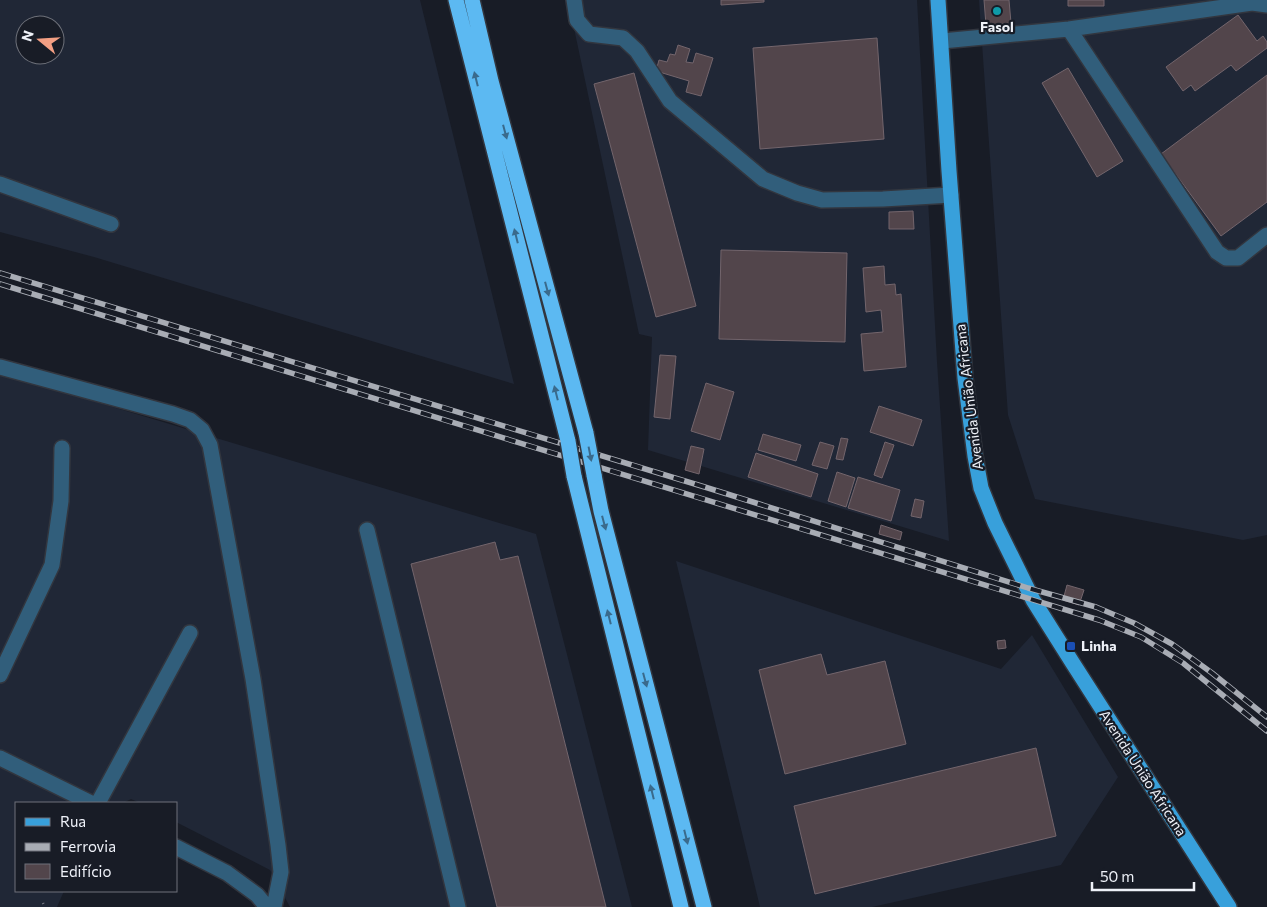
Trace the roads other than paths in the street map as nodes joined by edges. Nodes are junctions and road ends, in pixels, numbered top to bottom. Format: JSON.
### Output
{"nodes":[{"id":1,"x":456,"y":0,"type":"edge"},
{"id":2,"x":472,"y":0,"type":"edge"},
{"id":3,"x":574,"y":0,"type":"edge"},
{"id":4,"x":938,"y":0,"type":"edge"},
{"id":5,"x":1267,"y":5,"type":"edge"},
{"id":6,"x":1069,"y":28,"type":"junction"},
{"id":7,"x":942,"y":41,"type":"junction"},
{"id":8,"x":0,"y":184,"type":"edge"},
{"id":9,"x":951,"y":195,"type":"junction"},
{"id":10,"x":111,"y":224,"type":"dead end"},
{"id":11,"x":1267,"y":235,"type":"edge"},
{"id":12,"x":0,"y":367,"type":"edge"},
{"id":13,"x":62,"y":448,"type":"dead end"},
{"id":14,"x":367,"y":530,"type":"dead end"},
{"id":15,"x":190,"y":633,"type":"dead end"},
{"id":16,"x":0,"y":675,"type":"edge"},
{"id":17,"x":0,"y":758,"type":"edge"},
{"id":18,"x":89,"y":802,"type":"edge"},
{"id":19,"x":99,"y":802,"type":"edge"},
{"id":20,"x":178,"y":848,"type":"edge"},
{"id":21,"x":267,"y":907,"type":"edge"},
{"id":22,"x":274,"y":907,"type":"edge"},
{"id":23,"x":458,"y":907,"type":"edge"},
{"id":24,"x":681,"y":907,"type":"edge"},
{"id":25,"x":704,"y":907,"type":"edge"},
{"id":26,"x":1228,"y":907,"type":"edge"}],
"edges":[{"from":24,"to":1,"type":"highway","one_way":true,"bridge":true},
{"from":2,"to":25,"type":"highway","one_way":true,"bridge":true},
{"from":3,"to":9,"type":"street"},
{"from":4,"to":7,"type":"main road","name":"Avenida União Africana"},
{"from":5,"to":6,"type":"street"},
{"from":6,"to":7,"type":"street"},
{"from":6,"to":11,"type":"street"},
{"from":7,"to":9,"type":"main road","name":"Avenida União Africana"},
{"from":8,"to":10,"type":"street"},
{"from":9,"to":26,"type":"main road","name":"Avenida União Africana"},
{"from":12,"to":22,"type":"street"},
{"from":13,"to":16,"type":"street"},
{"from":14,"to":23,"type":"street"},
{"from":15,"to":19,"type":"street"},
{"from":17,"to":18,"type":"street"},
{"from":20,"to":21,"type":"street"}]}
